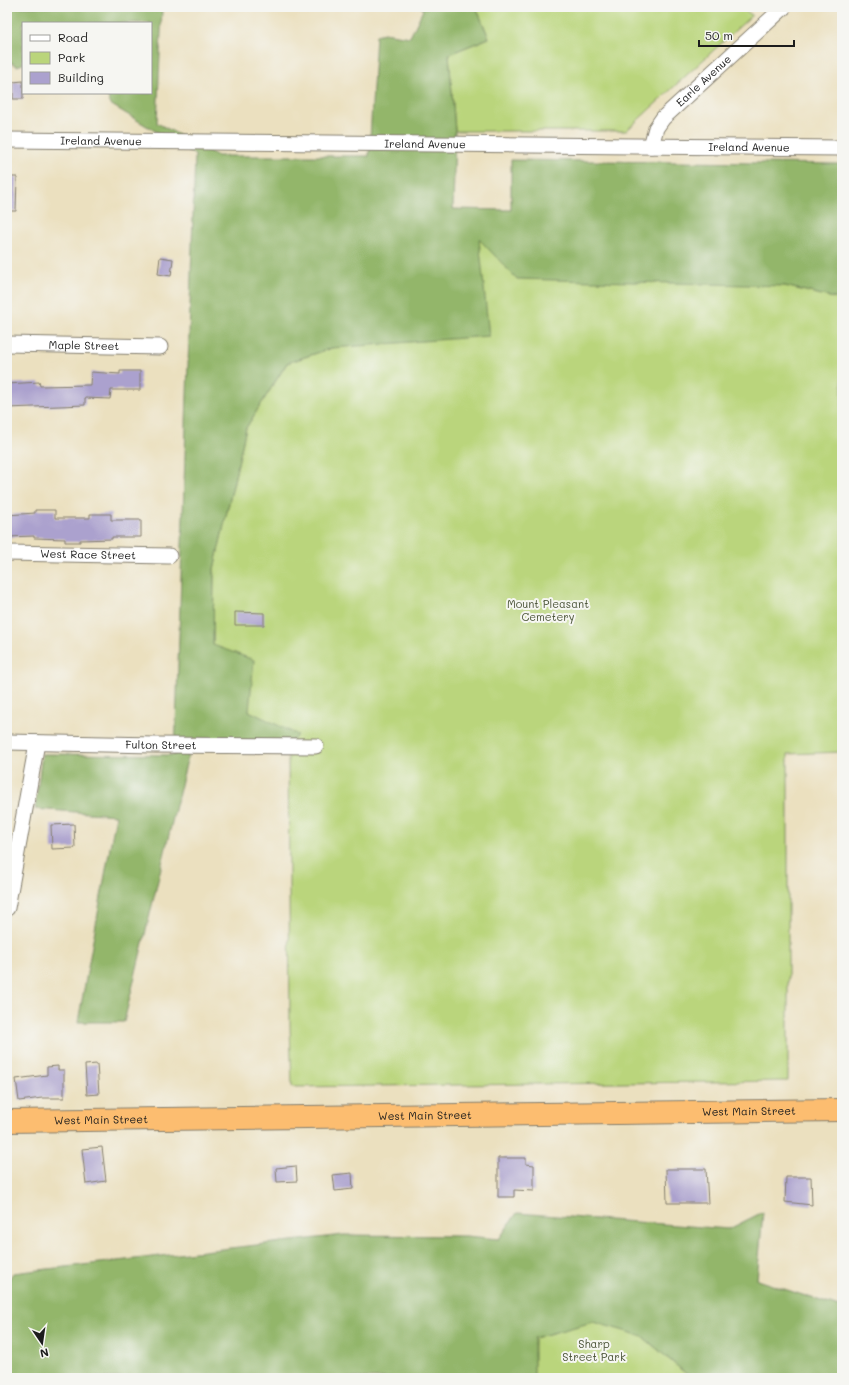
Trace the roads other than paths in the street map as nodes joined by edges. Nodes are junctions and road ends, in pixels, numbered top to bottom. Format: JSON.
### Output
{"nodes":[{"id":1,"x":784,"y":7,"type":"edge"},
{"id":2,"x":7,"y":140,"type":"edge"},
{"id":3,"x":651,"y":146,"type":"junction"},
{"id":4,"x":842,"y":148,"type":"edge"},
{"id":5,"x":7,"y":344,"type":"edge"},
{"id":6,"x":160,"y":346,"type":"dead end"},
{"id":7,"x":7,"y":553,"type":"edge"},
{"id":8,"x":169,"y":556,"type":"dead end"},
{"id":9,"x":7,"y":742,"type":"edge"},
{"id":10,"x":37,"y":743,"type":"junction"},
{"id":11,"x":316,"y":746,"type":"dead end"},
{"id":12,"x":7,"y":908,"type":"edge"},
{"id":13,"x":842,"y":1110,"type":"edge"},
{"id":14,"x":7,"y":1121,"type":"edge"}],
"edges":[{"from":1,"to":3,"type":"street","name":"Earle Avenue"},
{"from":2,"to":3,"type":"street","name":"Ireland Avenue"},
{"from":3,"to":4,"type":"street","name":"Ireland Avenue"},
{"from":5,"to":6,"type":"street","name":"Maple Street"},
{"from":7,"to":8,"type":"street","name":"West Race Street"},
{"from":9,"to":10,"type":"street","name":"Fulton Street"},
{"from":10,"to":11,"type":"street","name":"Fulton Street"},
{"from":10,"to":12,"type":"street"},
{"from":13,"to":14,"type":"highway","name":"West Main Street"}]}
